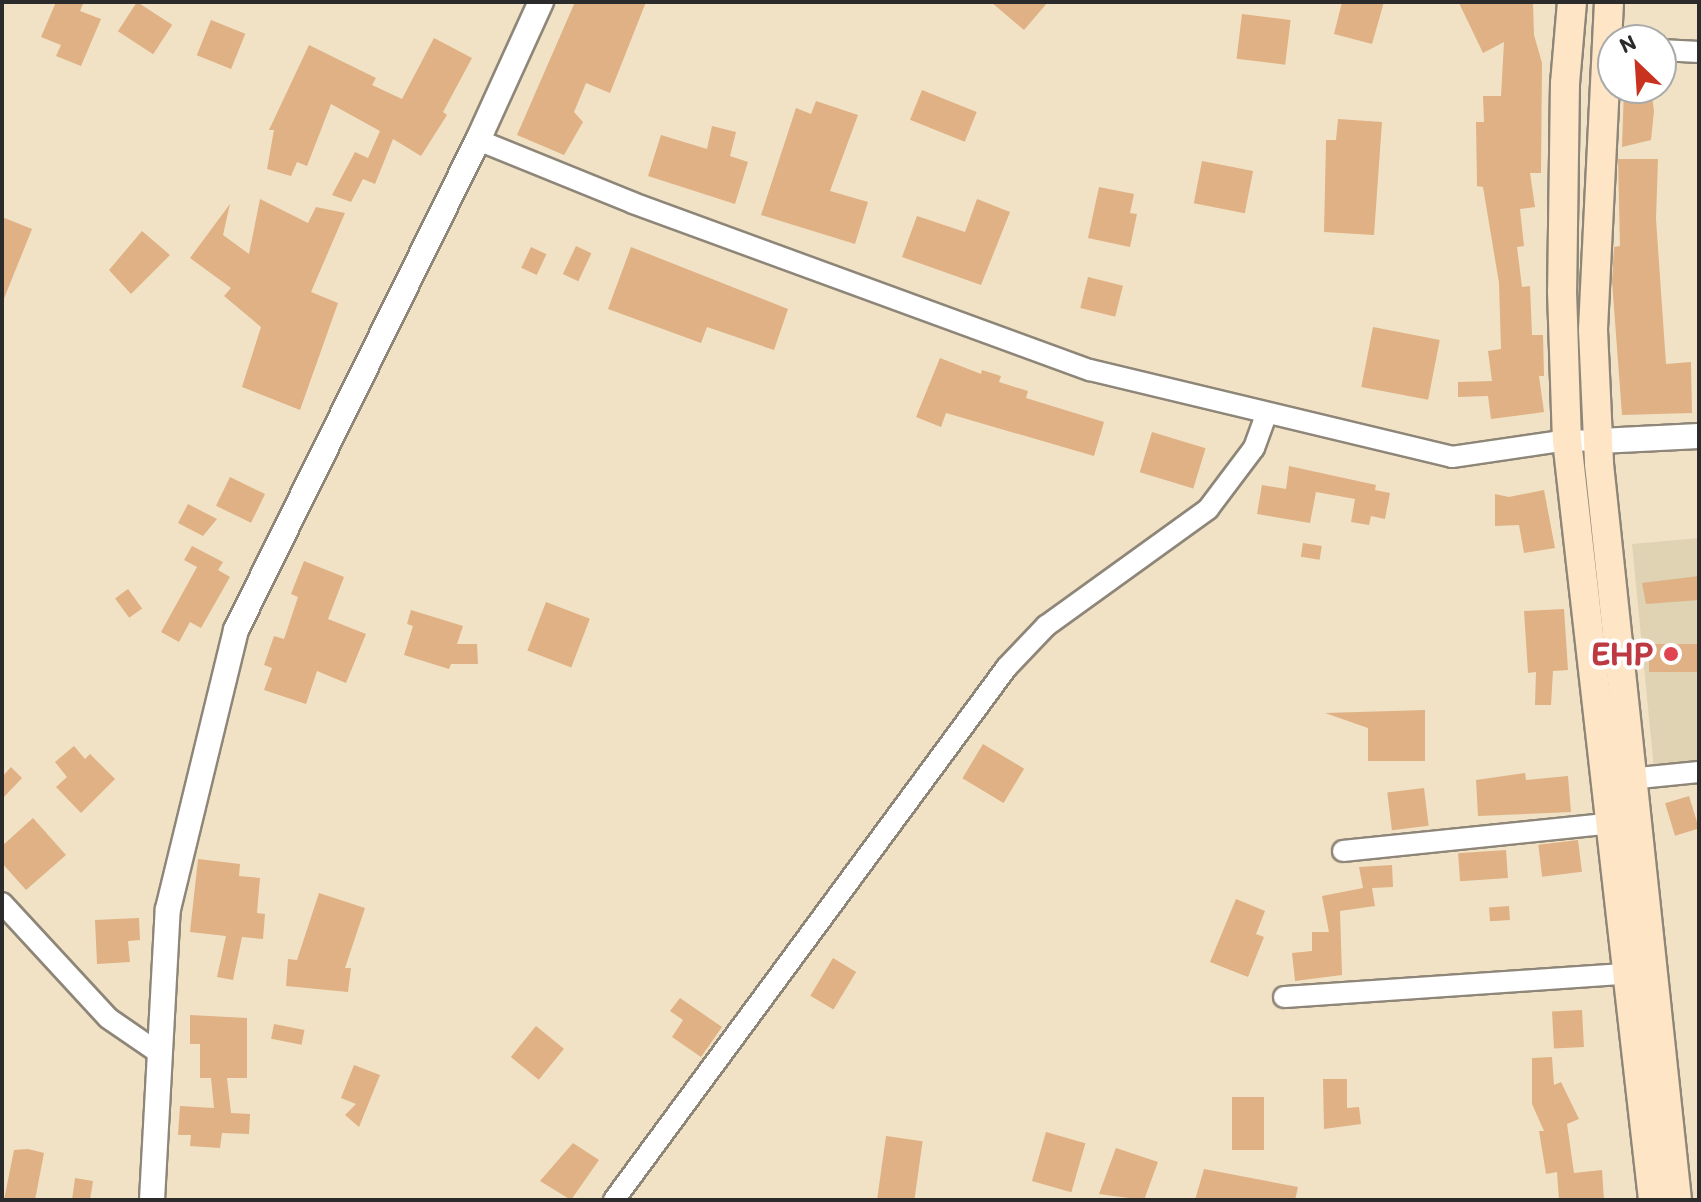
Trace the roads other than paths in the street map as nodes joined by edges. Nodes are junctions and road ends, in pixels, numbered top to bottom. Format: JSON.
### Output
{"nodes":[{"id":1,"x":541,"y":2,"type":"edge"},
{"id":2,"x":1572,"y":2,"type":"edge"},
{"id":3,"x":1609,"y":2,"type":"edge"},
{"id":4,"x":1609,"y":24,"type":"edge"},
{"id":5,"x":1677,"y":51,"type":"edge"},
{"id":6,"x":1699,"y":52,"type":"edge"},
{"id":7,"x":1606,"y":104,"type":"edge"},
{"id":8,"x":478,"y":140,"type":"junction"},
{"id":9,"x":1267,"y":413,"type":"junction"},
{"id":10,"x":1699,"y":436,"type":"edge"},
{"id":11,"x":1567,"y":440,"type":"junction"},
{"id":12,"x":1600,"y":441,"type":"junction"},
{"id":13,"x":1699,"y":772,"type":"edge"},
{"id":14,"x":1620,"y":780,"type":"junction"},
{"id":15,"x":1613,"y":823,"type":"junction"},
{"id":16,"x":1343,"y":851,"type":"dead end"},
{"id":17,"x":2,"y":903,"type":"edge"},
{"id":18,"x":1641,"y":973,"type":"junction"},
{"id":19,"x":1284,"y":997,"type":"dead end"},
{"id":20,"x":159,"y":1053,"type":"junction"},
{"id":21,"x":152,"y":1200,"type":"edge"},
{"id":22,"x":614,"y":1200,"type":"edge"},
{"id":23,"x":1653,"y":1200,"type":"edge"},
{"id":24,"x":1677,"y":1200,"type":"edge"}],
"edges":[{"from":1,"to":8,"type":"street"},
{"from":2,"to":11,"type":"main road"},
{"from":3,"to":4,"type":"main road"},
{"from":5,"to":6,"type":"street"},
{"from":7,"to":12,"type":"main road"},
{"from":8,"to":9,"type":"street"},
{"from":8,"to":20,"type":"street"},
{"from":9,"to":11,"type":"street"},
{"from":9,"to":22,"type":"street"},
{"from":10,"to":12,"type":"street"},
{"from":11,"to":12,"type":"street"},
{"from":11,"to":14,"type":"main road"},
{"from":12,"to":14,"type":"main road"},
{"from":13,"to":14,"type":"street"},
{"from":14,"to":15,"type":"main road"},
{"from":14,"to":18,"type":"main road"},
{"from":15,"to":16,"type":"street"},
{"from":15,"to":18,"type":"main road"},
{"from":17,"to":20,"type":"street"},
{"from":18,"to":19,"type":"street"},
{"from":18,"to":23,"type":"main road"},
{"from":18,"to":24,"type":"main road"},
{"from":20,"to":21,"type":"street"}]}
